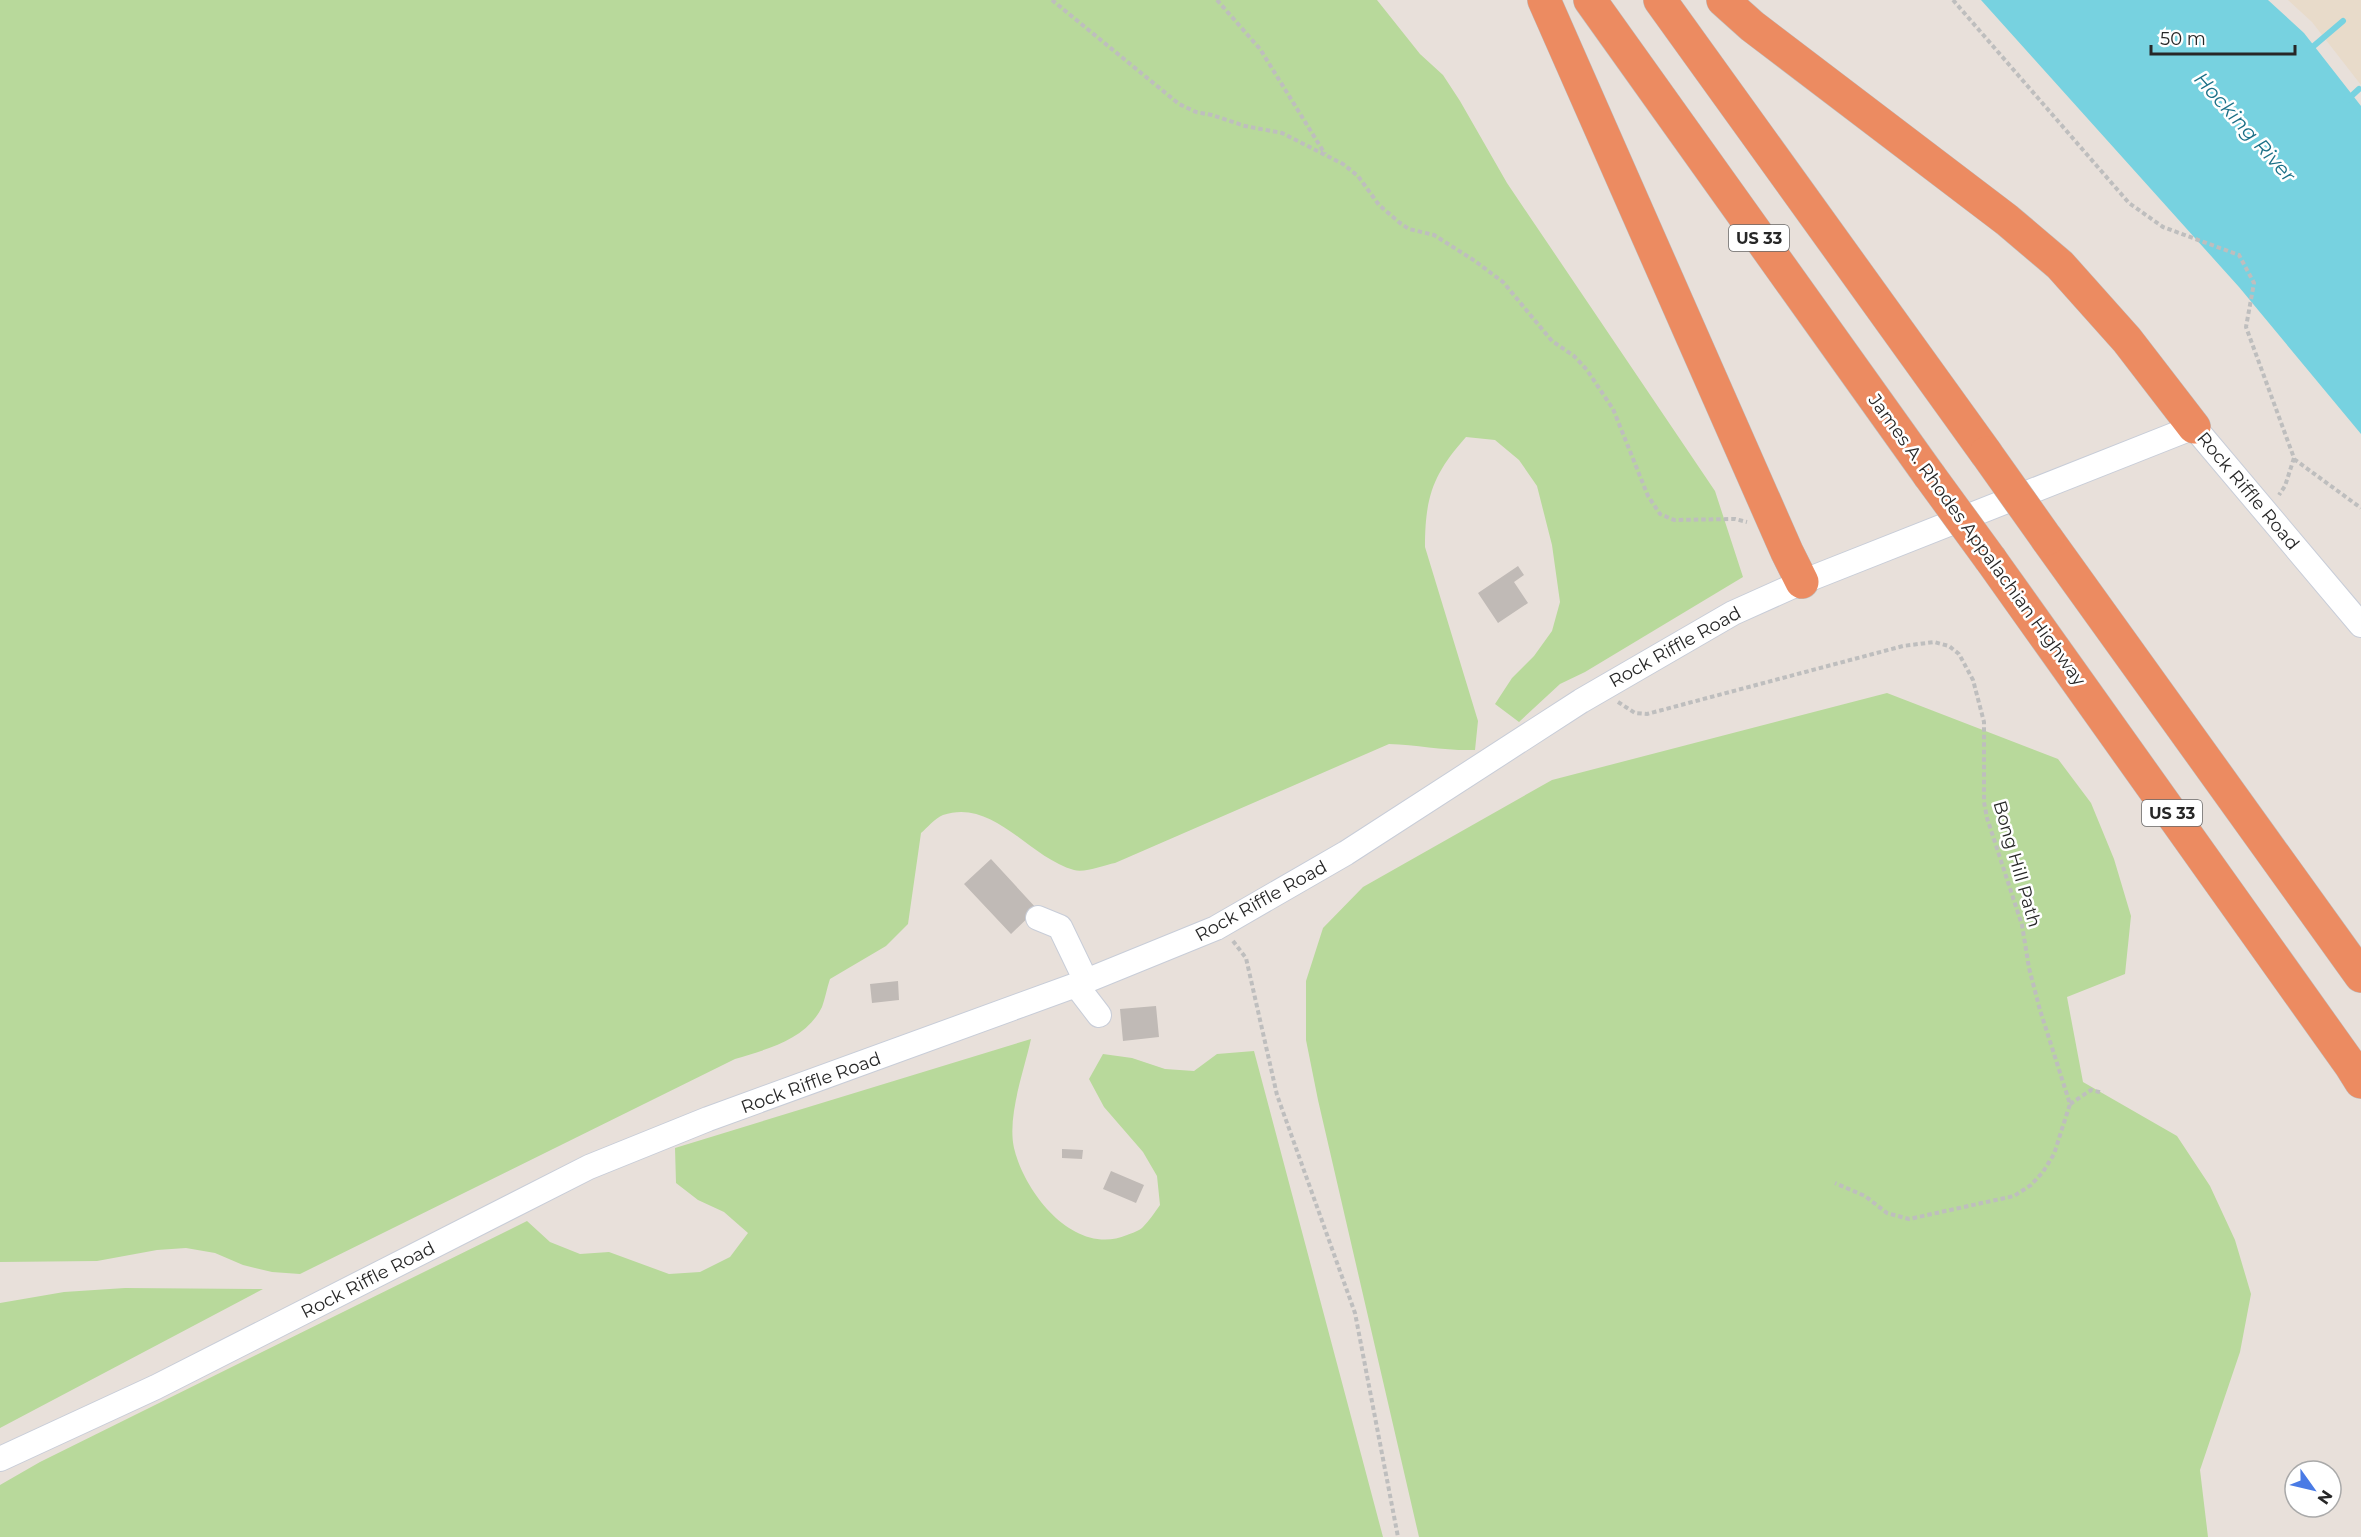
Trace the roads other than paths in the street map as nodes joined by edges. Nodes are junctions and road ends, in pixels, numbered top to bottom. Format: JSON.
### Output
{"nodes":[{"id":1,"x":1544,"y":0,"type":"edge"},
{"id":2,"x":1590,"y":0,"type":"edge"},
{"id":3,"x":1660,"y":0,"type":"edge"},
{"id":4,"x":1723,"y":0,"type":"edge"},
{"id":5,"x":2193,"y":427,"type":"junction"},
{"id":6,"x":1802,"y":582,"type":"junction"},
{"id":7,"x":2361,"y":625,"type":"edge"},
{"id":8,"x":1038,"y":918,"type":"dead end"},
{"id":9,"x":2361,"y":976,"type":"edge"},
{"id":10,"x":1081,"y":983,"type":"junction"},
{"id":11,"x":1099,"y":1015,"type":"dead end"},
{"id":12,"x":2361,"y":1082,"type":"edge"},
{"id":13,"x":0,"y":1460,"type":"edge"}],
"edges":[{"from":1,"to":6,"type":"highway"},
{"from":2,"to":12,"type":"highway","name":"James A. Rhodes Appalachian Highway","number":"US 33","bridge":true},
{"from":3,"to":9,"type":"highway","number":"US 33","bridge":true},
{"from":4,"to":5,"type":"highway"},
{"from":5,"to":6,"type":"street","name":"Rock Riffle Road"},
{"from":5,"to":7,"type":"street","name":"Rock Riffle Road"},
{"from":6,"to":10,"type":"street","name":"Rock Riffle Road"},
{"from":8,"to":10,"type":"street"},
{"from":10,"to":11,"type":"street"},
{"from":10,"to":13,"type":"street","name":"Rock Riffle Road"}]}
